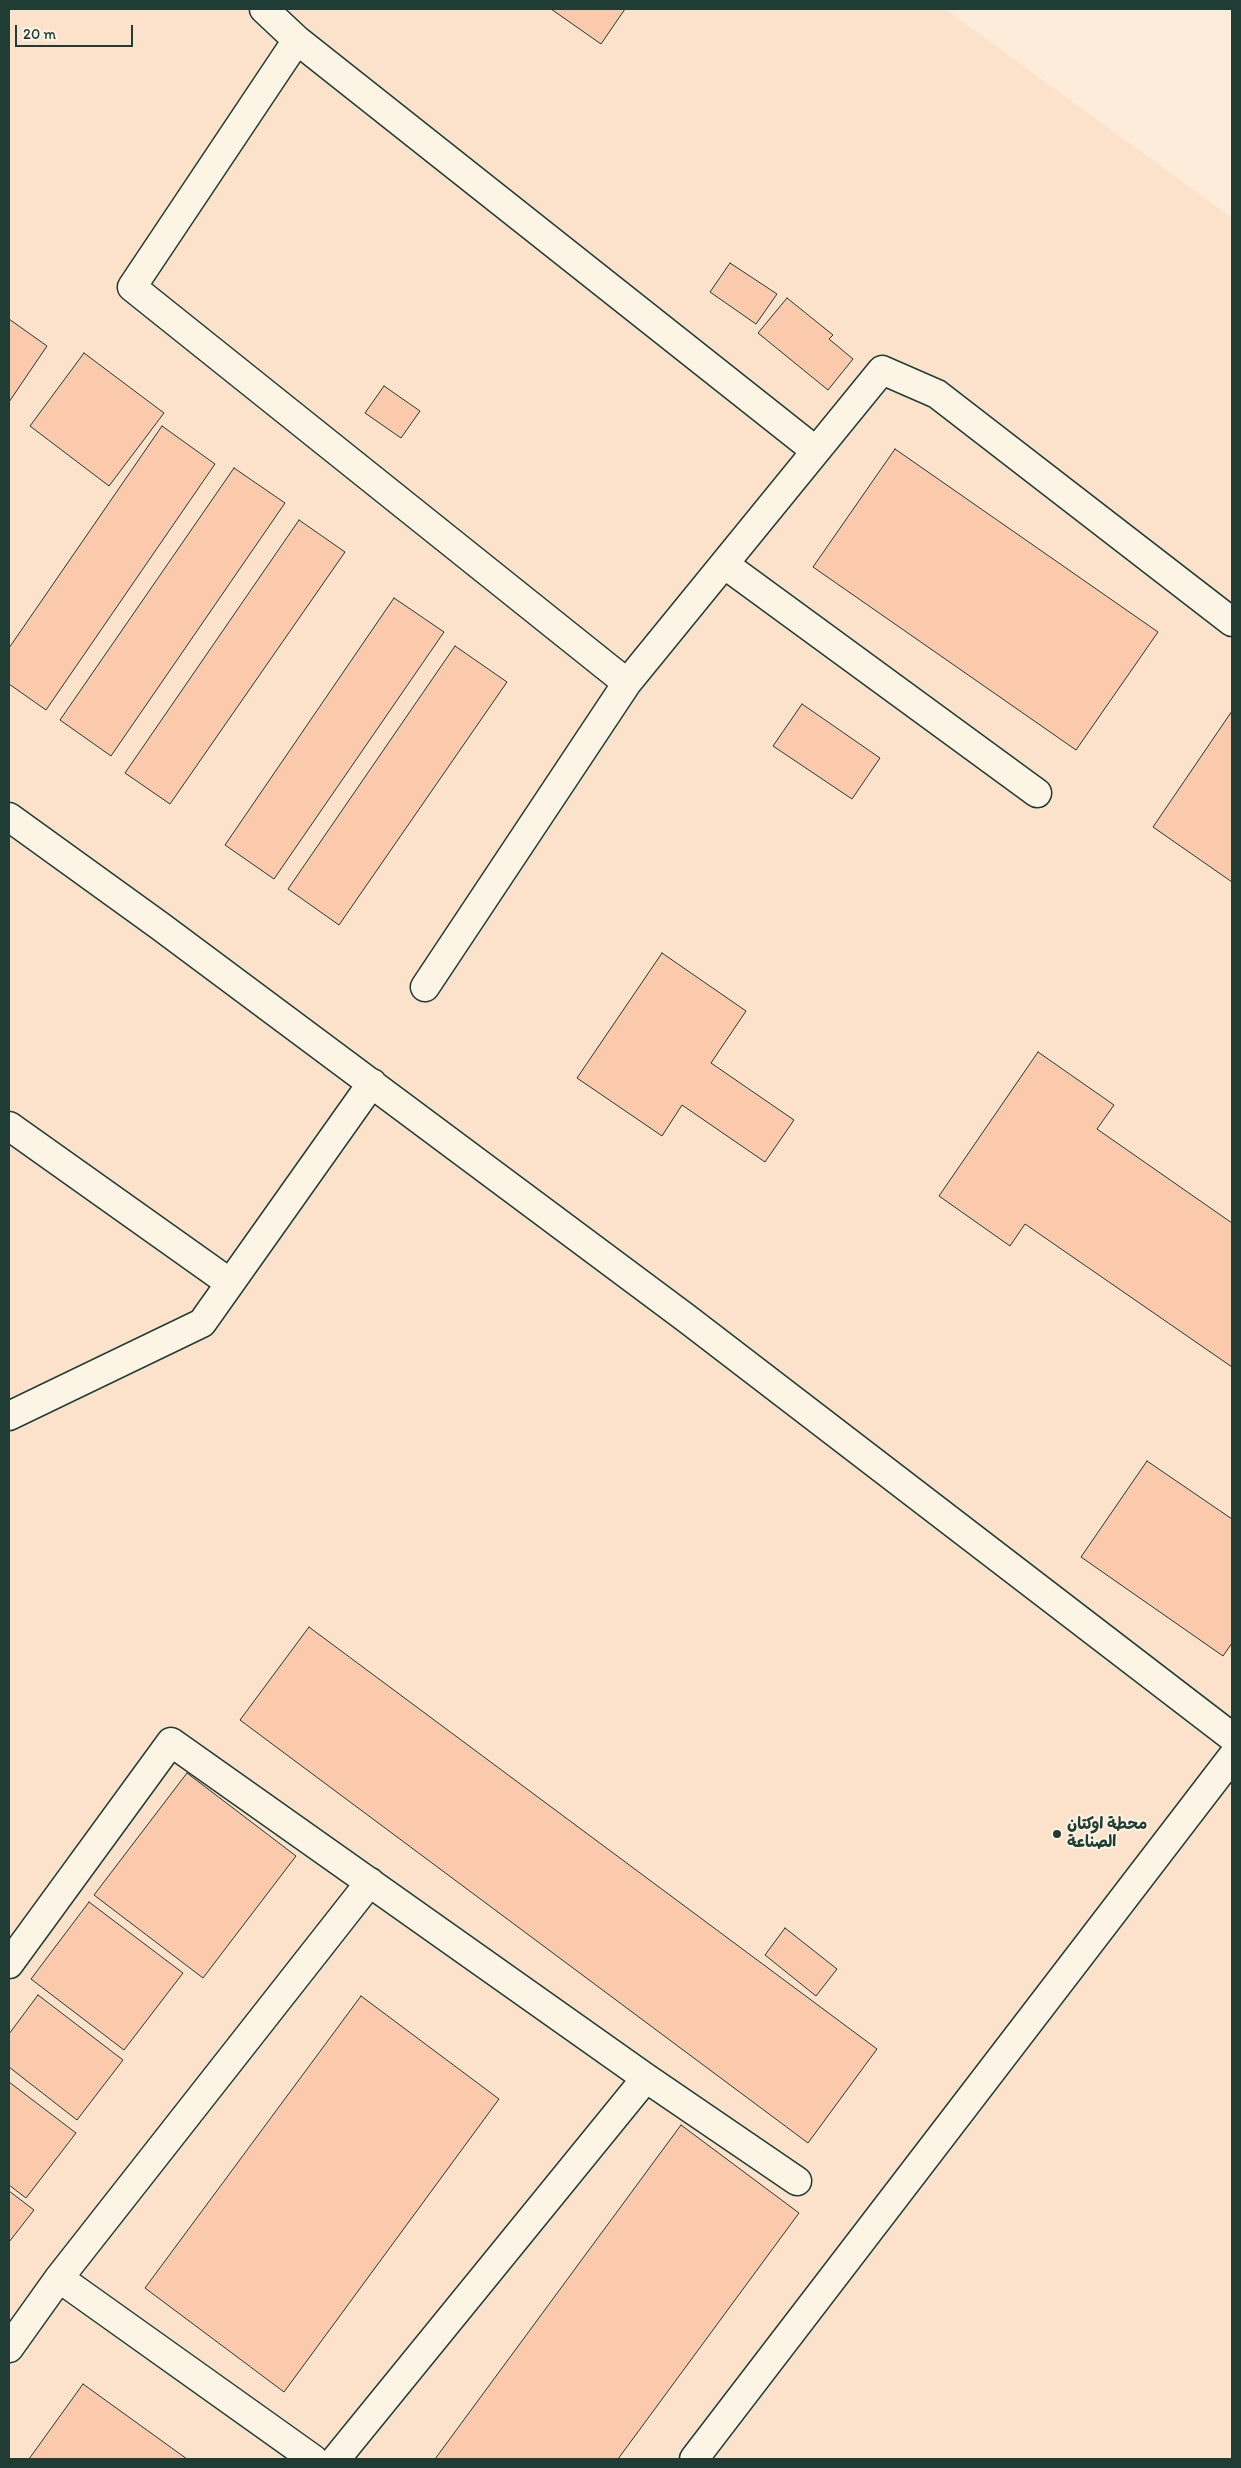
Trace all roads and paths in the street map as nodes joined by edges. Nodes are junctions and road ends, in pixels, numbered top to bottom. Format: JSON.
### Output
{"nodes":[{"id":1,"x":264,"y":9,"type":"edge"},
{"id":2,"x":296,"y":40,"type":"junction"},
{"id":3,"x":816,"y":451,"type":"junction"},
{"id":4,"x":724,"y":564,"type":"junction"},
{"id":5,"x":1232,"y":622,"type":"edge"},
{"id":6,"x":628,"y":683,"type":"junction"},
{"id":7,"x":1038,"y":793,"type":"dead end"},
{"id":8,"x":9,"y":817,"type":"edge"},
{"id":9,"x":425,"y":987,"type":"dead end"},
{"id":10,"x":372,"y":1083,"type":"junction"},
{"id":11,"x":9,"y":1126,"type":"edge"},
{"id":12,"x":230,"y":1283,"type":"junction"},
{"id":13,"x":9,"y":1416,"type":"edge"},
{"id":14,"x":1232,"y":1737,"type":"edge"},
{"id":15,"x":1232,"y":1757,"type":"edge"},
{"id":16,"x":370,"y":1882,"type":"junction"},
{"id":17,"x":9,"y":1964,"type":"edge"},
{"id":18,"x":646,"y":2078,"type":"junction"},
{"id":19,"x":797,"y":2181,"type":"dead end"},
{"id":20,"x":59,"y":2278,"type":"junction"},
{"id":21,"x":9,"y":2348,"type":"edge"},
{"id":22,"x":312,"y":2459,"type":"edge"},
{"id":23,"x":336,"y":2459,"type":"edge"},
{"id":24,"x":694,"y":2459,"type":"edge"}],
"edges":[{"from":1,"to":2,"type":"street"},
{"from":2,"to":3,"type":"street"},
{"from":2,"to":6,"type":"street"},
{"from":3,"to":4,"type":"street"},
{"from":3,"to":5,"type":"street"},
{"from":4,"to":6,"type":"street"},
{"from":4,"to":7,"type":"street"},
{"from":6,"to":9,"type":"street"},
{"from":8,"to":10,"type":"street"},
{"from":10,"to":12,"type":"street"},
{"from":10,"to":14,"type":"street"},
{"from":11,"to":12,"type":"street"},
{"from":12,"to":13,"type":"street"},
{"from":15,"to":24,"type":"street"},
{"from":16,"to":17,"type":"street"},
{"from":16,"to":18,"type":"street"},
{"from":16,"to":20,"type":"street"},
{"from":18,"to":19,"type":"street"},
{"from":18,"to":23,"type":"street"},
{"from":20,"to":21,"type":"street"},
{"from":20,"to":22,"type":"street"}]}
